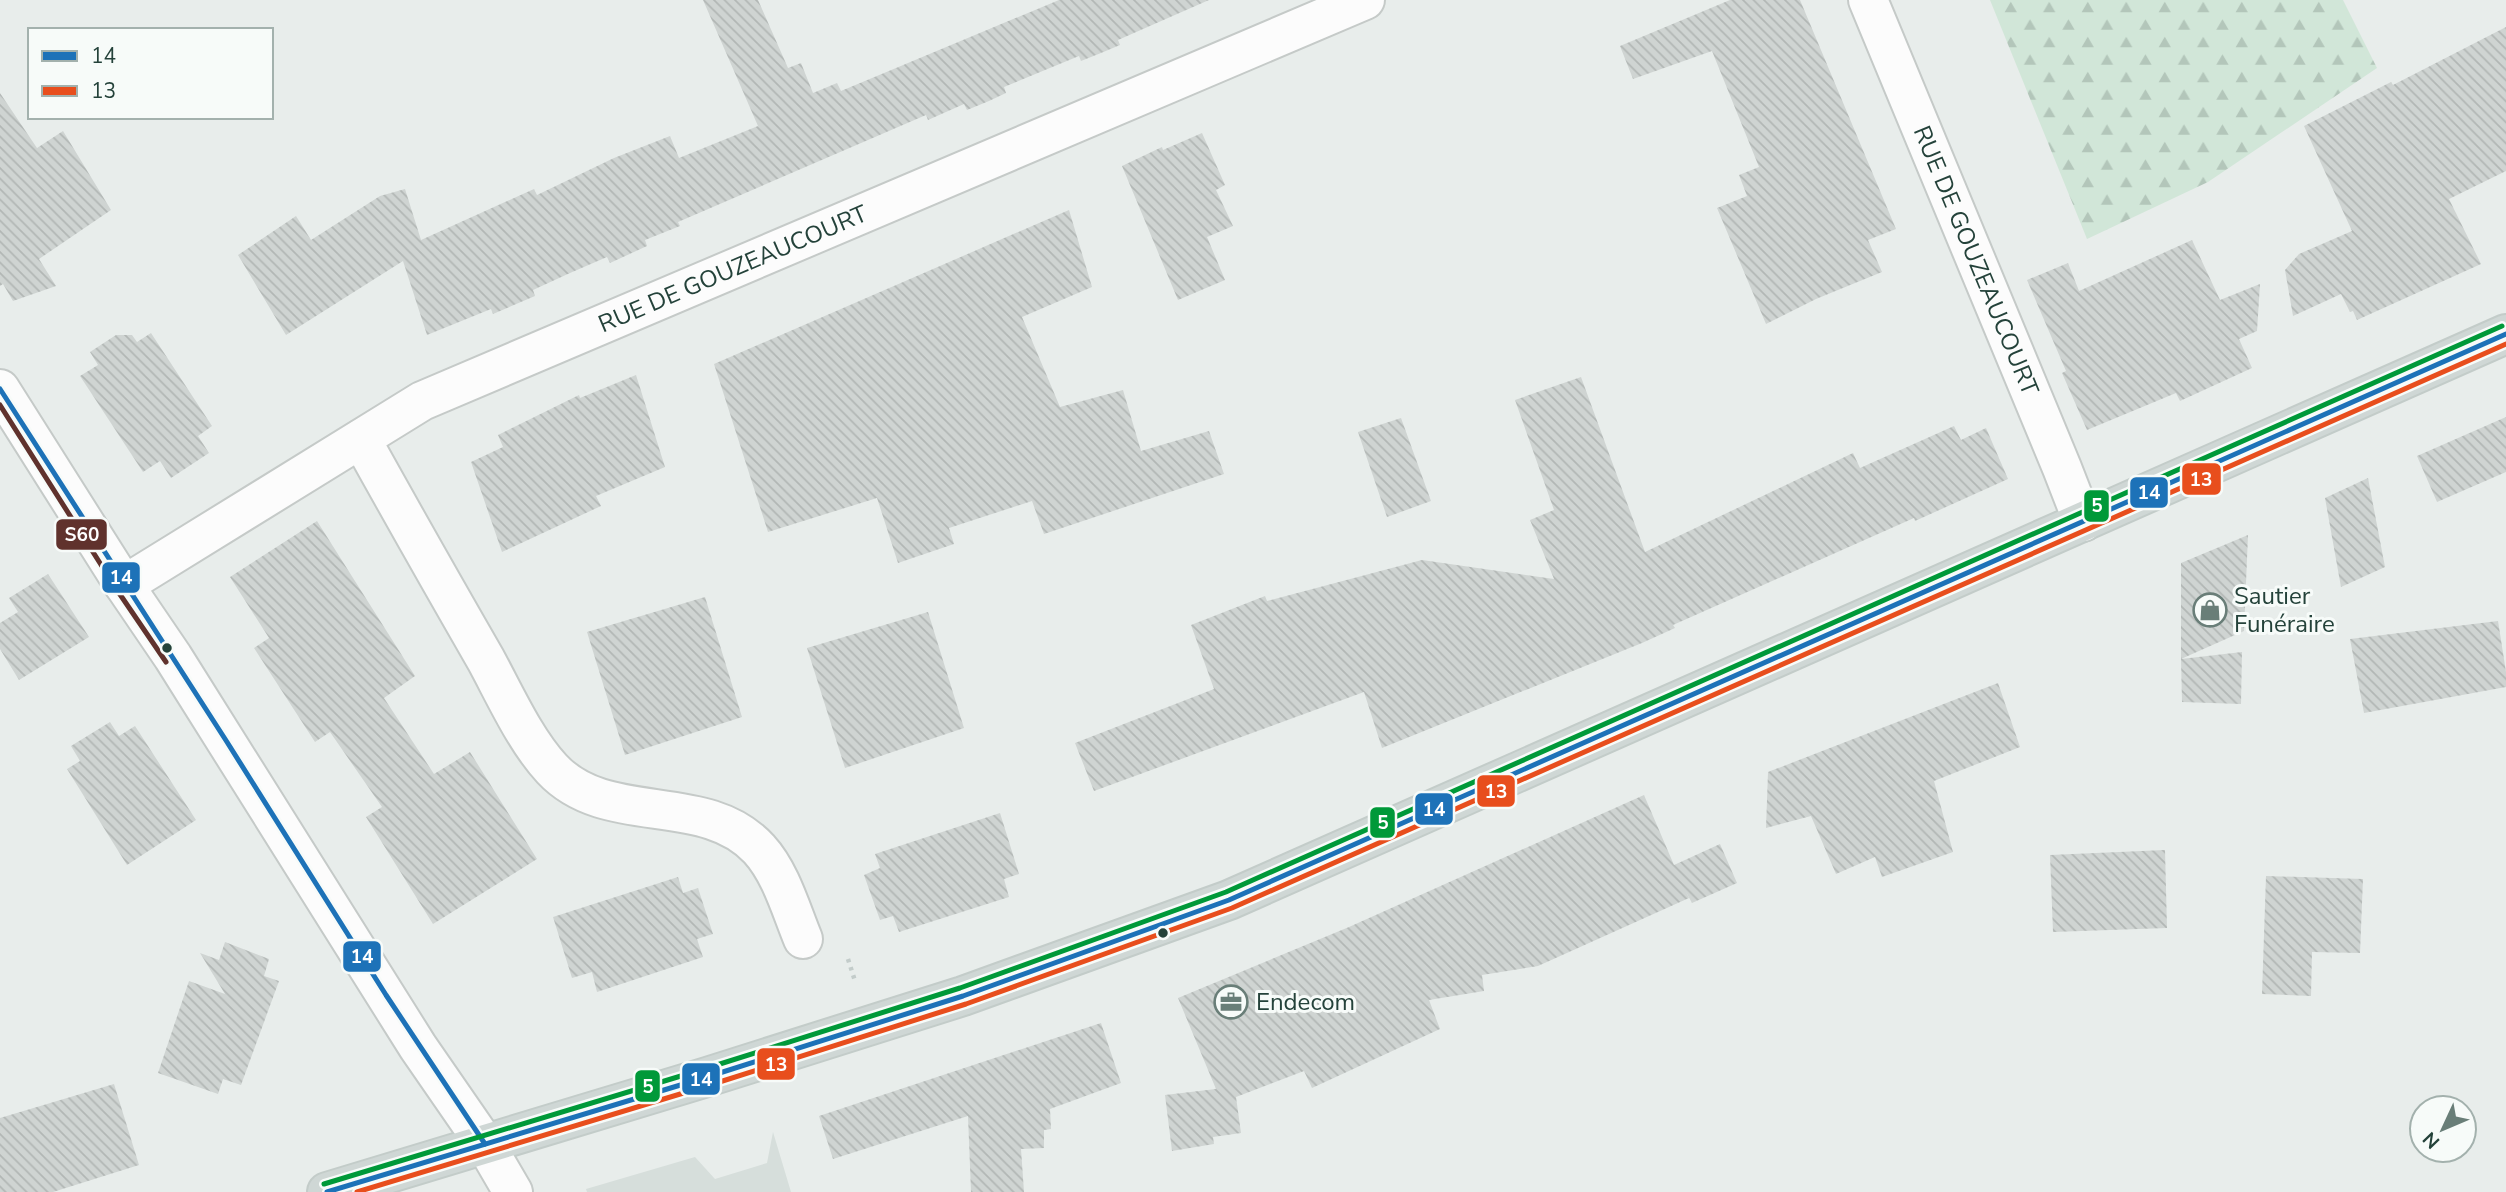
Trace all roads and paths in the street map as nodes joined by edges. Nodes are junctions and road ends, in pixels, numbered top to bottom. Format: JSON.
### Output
{"nodes":[{"id":1,"x":1365,"y":0,"type":"edge"},
{"id":2,"x":1868,"y":0,"type":"edge"},
{"id":3,"x":2506,"y":334,"type":"edge"},
{"id":4,"x":0,"y":389,"type":"edge"},
{"id":5,"x":361,"y":439,"type":"junction"},
{"id":6,"x":2082,"y":522,"type":"junction"},
{"id":7,"x":124,"y":585,"type":"junction"},
{"id":8,"x":803,"y":939,"type":"joint"},
{"id":9,"x":872,"y":1025,"type":"junction"},
{"id":10,"x":485,"y":1144,"type":"junction"},
{"id":11,"x":327,"y":1192,"type":"edge"},
{"id":12,"x":513,"y":1192,"type":"edge"}],
"edges":[{"from":1,"to":5,"type":"street","name":"RUE DE GOUZEAUCOURT"},
{"from":2,"to":6,"type":"street","name":"RUE DE GOUZEAUCOURT"},
{"from":3,"to":6,"type":"main road"},
{"from":4,"to":7,"type":"street"},
{"from":5,"to":7,"type":"street","name":"RUE DE GOUZEAUCOURT"},
{"from":5,"to":8,"type":"street"},
{"from":6,"to":9,"type":"main road"},
{"from":7,"to":10,"type":"street"},
{"from":8,"to":9,"type":"path"},
{"from":9,"to":10,"type":"main road"},
{"from":10,"to":11,"type":"main road"},
{"from":10,"to":12,"type":"street"}]}
